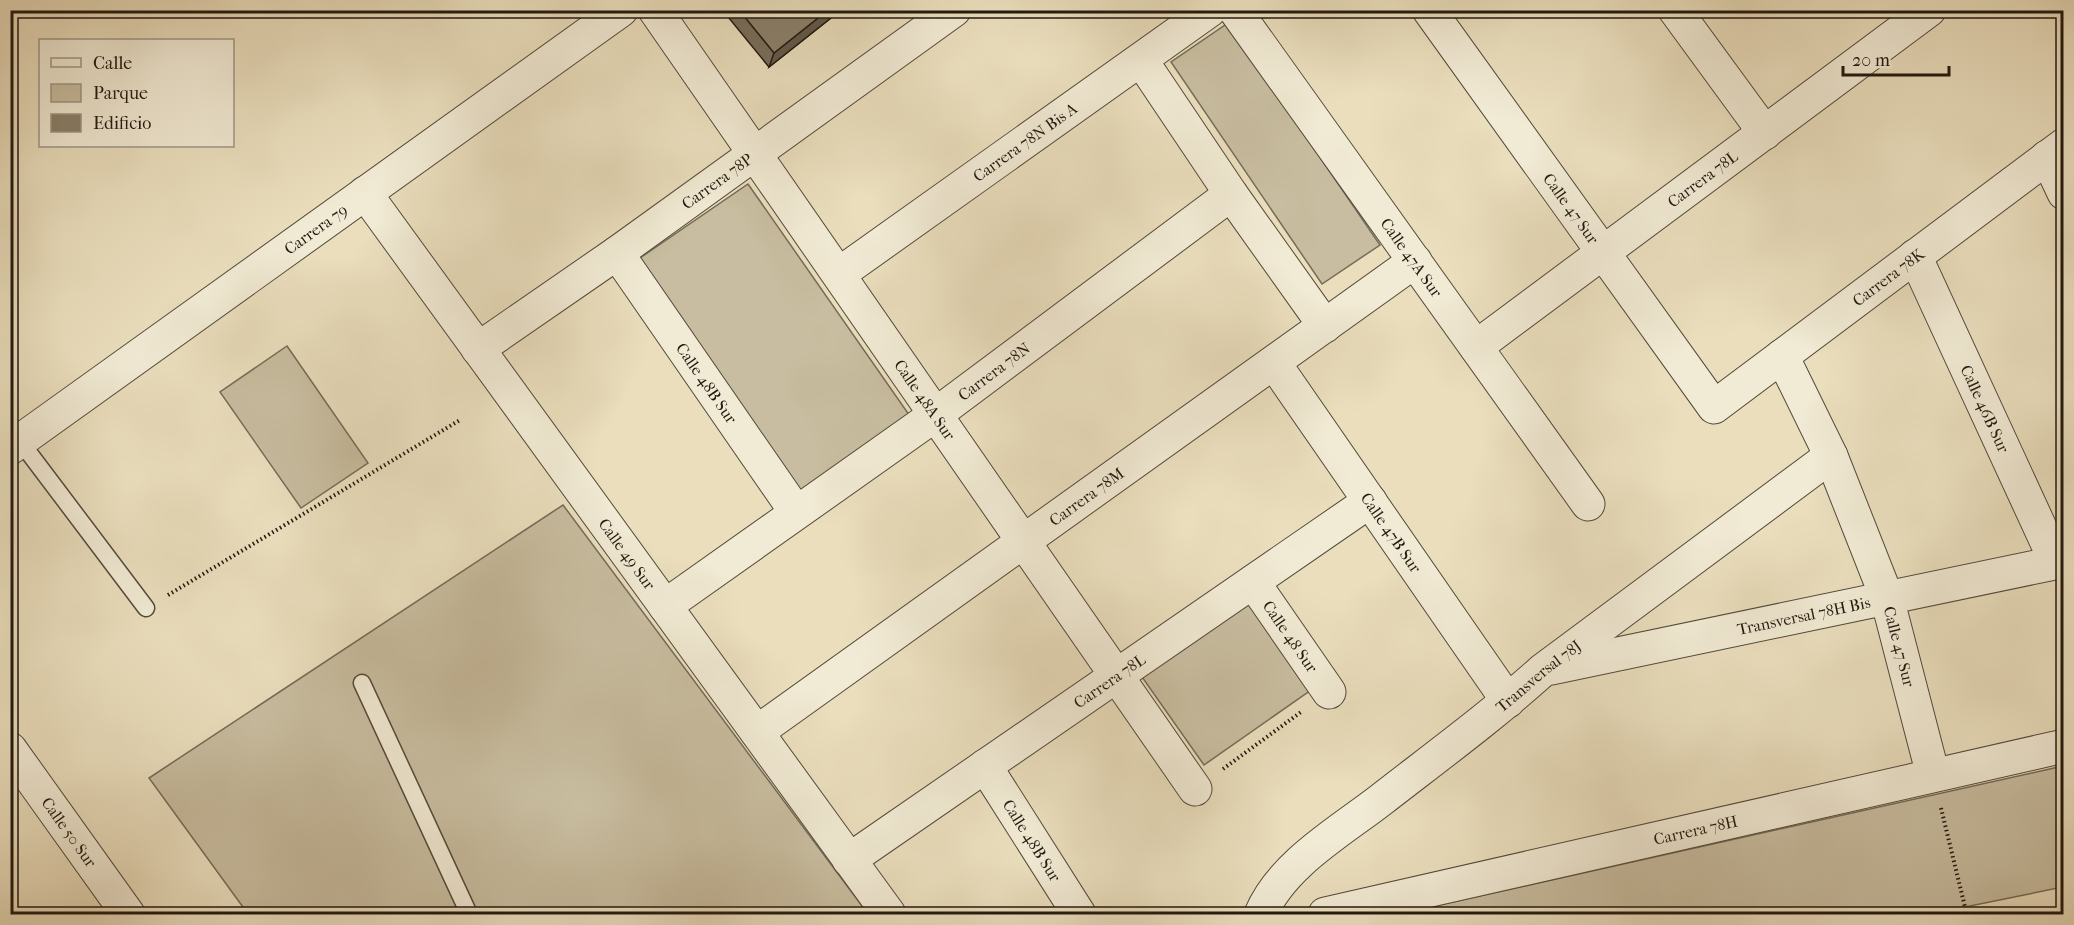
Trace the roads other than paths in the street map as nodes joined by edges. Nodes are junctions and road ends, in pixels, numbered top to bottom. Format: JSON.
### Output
{"nodes":[{"id":1,"x":621,"y":10,"type":"edge"},
{"id":2,"x":655,"y":10,"type":"edge"},
{"id":3,"x":954,"y":10,"type":"edge"},
{"id":4,"x":1210,"y":10,"type":"edge"},
{"id":5,"x":1235,"y":10,"type":"edge"},
{"id":6,"x":1429,"y":10,"type":"edge"},
{"id":7,"x":1675,"y":10,"type":"edge"},
{"id":8,"x":1917,"y":14,"type":"edge"},
{"id":9,"x":1141,"y":60,"type":"junction"},
{"id":10,"x":1765,"y":134,"type":"junction"},
{"id":11,"x":2055,"y":151,"type":"edge"},
{"id":12,"x":755,"y":153,"type":"junction"},
{"id":13,"x":365,"y":193,"type":"junction"},
{"id":14,"x":2064,"y":193,"type":"edge"},
{"id":15,"x":1231,"y":195,"type":"junction"},
{"id":16,"x":617,"y":253,"type":"junction"},
{"id":17,"x":1603,"y":253,"type":"junction"},
{"id":18,"x":1915,"y":256,"type":"junction"},
{"id":19,"x":1415,"y":261,"type":"junction"},
{"id":20,"x":839,"y":274,"type":"junction"},
{"id":21,"x":1325,"y":326,"type":"junction"},
{"id":22,"x":1476,"y":347,"type":"junction"},
{"id":23,"x":478,"y":349,"type":"junction"},
{"id":24,"x":1782,"y":356,"type":"junction"},
{"id":25,"x":1274,"y":363,"type":"junction"},
{"id":26,"x":1714,"y":407,"type":"joint"},
{"id":27,"x":935,"y":415,"type":"junction"},
{"id":28,"x":15,"y":444,"type":"edge"},
{"id":29,"x":1831,"y":456,"type":"junction"},
{"id":30,"x":1370,"y":501,"type":"junction"},
{"id":31,"x":1588,"y":504,"type":"dead end"},
{"id":32,"x":796,"y":512,"type":"junction"},
{"id":33,"x":1024,"y":541,"type":"junction"},
{"id":34,"x":2060,"y":562,"type":"edge"},
{"id":35,"x":1253,"y":582,"type":"junction"},
{"id":36,"x":1887,"y":598,"type":"junction"},
{"id":37,"x":665,"y":606,"type":"junction"},
{"id":38,"x":147,"y":608,"type":"road end"},
{"id":39,"x":1543,"y":670,"type":"junction"},
{"id":40,"x":1116,"y":675,"type":"junction"},
{"id":41,"x":362,"y":682,"type":"dead end"},
{"id":42,"x":1329,"y":692,"type":"road end"},
{"id":43,"x":1508,"y":701,"type":"junction"},
{"id":44,"x":757,"y":732,"type":"junction"},
{"id":45,"x":2064,"y":746,"type":"edge"},
{"id":46,"x":14,"y":759,"type":"edge"},
{"id":47,"x":985,"y":766,"type":"junction"},
{"id":48,"x":1933,"y":775,"type":"junction"},
{"id":49,"x":1195,"y":789,"type":"road end"},
{"id":50,"x":849,"y":860,"type":"junction"},
{"id":51,"x":128,"y":915,"type":"edge"},
{"id":52,"x":469,"y":915,"type":"edge"},
{"id":53,"x":889,"y":915,"type":"edge"},
{"id":54,"x":1079,"y":915,"type":"edge"},
{"id":55,"x":1261,"y":915,"type":"edge"},
{"id":56,"x":1326,"y":915,"type":"edge"}],
"edges":[{"from":1,"to":13,"type":"street","name":"Carrera 79"},
{"from":2,"to":12,"type":"street","name":"Calle 48A Sur"},
{"from":3,"to":12,"type":"street","name":"Carrera 78P"},
{"from":4,"to":9,"type":"street","name":"Carrera 78N Bis A"},
{"from":5,"to":19,"type":"street","name":"Calle 47A Sur"},
{"from":6,"to":17,"type":"street","name":"Calle 47 Sur"},
{"from":7,"to":10,"type":"street"},
{"from":8,"to":10,"type":"street","name":"Carrera 78L"},
{"from":9,"to":15,"type":"street"},
{"from":9,"to":20,"type":"street","name":"Carrera 78N Bis A"},
{"from":10,"to":17,"type":"street","name":"Carrera 78L"},
{"from":11,"to":14,"type":"street"},
{"from":11,"to":18,"type":"street","name":"Carrera 78K"},
{"from":12,"to":16,"type":"street","name":"Carrera 78P"},
{"from":12,"to":20,"type":"street","name":"Calle 48A Sur"},
{"from":13,"to":23,"type":"street","name":"Calle 49 Sur"},
{"from":13,"to":28,"type":"street","name":"Carrera 79"},
{"from":15,"to":21,"type":"street"},
{"from":15,"to":27,"type":"street","name":"Carrera 78N"},
{"from":16,"to":23,"type":"street","name":"Carrera 78P"},
{"from":16,"to":32,"type":"street","name":"Calle 48B Sur"},
{"from":17,"to":22,"type":"street","name":"Carrera 78L"},
{"from":17,"to":26,"type":"street","name":"Calle 47 Sur"},
{"from":18,"to":24,"type":"street","name":"Carrera 78K"},
{"from":18,"to":34,"type":"street","name":"Calle 46B Sur"},
{"from":19,"to":21,"type":"street","name":"Carrera 78M"},
{"from":19,"to":22,"type":"street","name":"Calle 47A Sur"},
{"from":20,"to":27,"type":"street","name":"Calle 48A Sur"},
{"from":21,"to":25,"type":"street","name":"Carrera 78M"},
{"from":22,"to":31,"type":"street","name":"Calle 47A Sur"},
{"from":23,"to":37,"type":"street","name":"Calle 49 Sur"},
{"from":24,"to":26,"type":"street","name":"Carrera 78K"},
{"from":24,"to":29,"type":"street","name":"Calle 47 Sur"},
{"from":25,"to":30,"type":"street","name":"Calle 47B Sur"},
{"from":25,"to":33,"type":"street","name":"Carrera 78M"},
{"from":27,"to":32,"type":"street","name":"Carrera 78N"},
{"from":27,"to":33,"type":"street","name":"Calle 48A Sur"},
{"from":28,"to":38,"type":"lane"},
{"from":29,"to":36,"type":"street","name":"Calle 47 Sur"},
{"from":29,"to":39,"type":"street","name":"Transversal 78J"},
{"from":30,"to":35,"type":"street","name":"Carrera 78L"},
{"from":30,"to":43,"type":"street","name":"Calle 47B Sur"},
{"from":32,"to":37,"type":"street","name":"Carrera 78N"},
{"from":33,"to":40,"type":"street","name":"Calle 48A Sur"},
{"from":33,"to":44,"type":"street","name":"Carrera 78M"},
{"from":34,"to":36,"type":"street","name":"Transversal 78H Bis"},
{"from":35,"to":40,"type":"street","name":"Carrera 78L"},
{"from":35,"to":42,"type":"street","name":"Calle 48 Sur"},
{"from":36,"to":39,"type":"street","name":"Transversal 78H Bis"},
{"from":36,"to":48,"type":"street","name":"Calle 47 Sur"},
{"from":37,"to":44,"type":"street","name":"Calle 49 Sur"},
{"from":39,"to":43,"type":"street","name":"Transversal 78J"},
{"from":40,"to":47,"type":"street","name":"Carrera 78L"},
{"from":40,"to":49,"type":"street","name":"Calle 48A Sur"},
{"from":41,"to":52,"type":"lane"},
{"from":43,"to":55,"type":"street","name":"Transversal 78J"},
{"from":44,"to":50,"type":"street","name":"Calle 49 Sur"},
{"from":45,"to":48,"type":"street","name":"Carrera 78H"},
{"from":46,"to":51,"type":"street","name":"Calle 50 Sur"},
{"from":47,"to":50,"type":"street","name":"Carrera 78L"},
{"from":47,"to":54,"type":"street","name":"Calle 48B Sur"},
{"from":48,"to":56,"type":"street","name":"Carrera 78H"},
{"from":50,"to":53,"type":"street","name":"Calle 49 Sur"}]}
